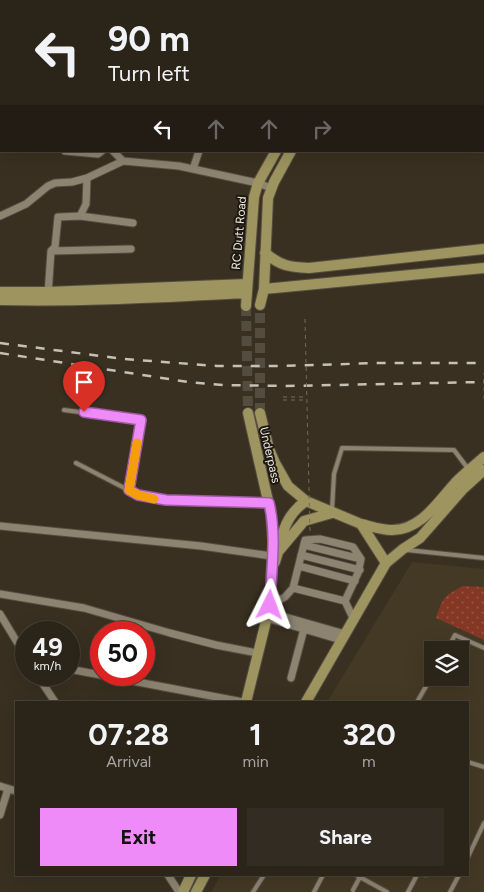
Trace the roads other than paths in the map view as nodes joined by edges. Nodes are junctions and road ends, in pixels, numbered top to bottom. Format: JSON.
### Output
{"nodes":[{"id":1,"x":76,"y":152,"type":"edge"},
{"id":2,"x":101,"y":152,"type":"edge"},
{"id":3,"x":114,"y":152,"type":"edge"},
{"id":4,"x":199,"y":152,"type":"edge"},
{"id":5,"x":275,"y":152,"type":"edge"},
{"id":6,"x":290,"y":152,"type":"edge"},
{"id":7,"x":123,"y":161,"type":"junction"},
{"id":8,"x":193,"y":169,"type":"junction"},
{"id":9,"x":87,"y":178,"type":"junction"},
{"id":10,"x":258,"y":183,"type":"junction"},
{"id":11,"x":271,"y":188,"type":"junction"},
{"id":12,"x":0,"y":216,"type":"edge"},
{"id":13,"x":80,"y":216,"type":"junction"},
{"id":14,"x":133,"y":223,"type":"dead end"},
{"id":15,"x":131,"y":249,"type":"dead end"},
{"id":16,"x":484,"y":249,"type":"edge"},
{"id":17,"x":51,"y":251,"type":"junction"},
{"id":18,"x":265,"y":253,"type":"junction"},
{"id":19,"x":484,"y":268,"type":"edge"},
{"id":20,"x":247,"y":288,"type":"junction"},
{"id":21,"x":264,"y":288,"type":"junction"},
{"id":22,"x":0,"y":292,"type":"edge"},
{"id":23,"x":48,"y":296,"type":"junction"},
{"id":24,"x":0,"y":300,"type":"edge"},
{"id":25,"x":260,"y":305,"type":"tunnel mouth"},
{"id":26,"x":246,"y":306,"type":"tunnel mouth"},
{"id":27,"x":64,"y":410,"type":"dead end"},
{"id":28,"x":248,"y":413,"type":"tunnel mouth"},
{"id":29,"x":260,"y":413,"type":"tunnel mouth"},
{"id":30,"x":484,"y":457,"type":"edge"},
{"id":31,"x":76,"y":464,"type":"dead end"},
{"id":32,"x":484,"y":470,"type":"edge"},
{"id":33,"x":471,"y":474,"type":"junction"},
{"id":34,"x":129,"y":490,"type":"junction"},
{"id":35,"x":306,"y":501,"type":"junction"},
{"id":36,"x":269,"y":503,"type":"junction"},
{"id":37,"x":332,"y":513,"type":"junction"},
{"id":38,"x":361,"y":524,"type":"junction"},
{"id":39,"x":0,"y":526,"type":"edge"},
{"id":40,"x":403,"y":549,"type":"junction"},
{"id":41,"x":275,"y":554,"type":"junction"},
{"id":42,"x":301,"y":555,"type":"junction"},
{"id":43,"x":484,"y":558,"type":"edge"},
{"id":44,"x":386,"y":563,"type":"junction"},
{"id":45,"x":299,"y":566,"type":"junction"},
{"id":46,"x":360,"y":570,"type":"junction"},
{"id":47,"x":355,"y":581,"type":"junction"},
{"id":48,"x":293,"y":588,"type":"junction"},
{"id":49,"x":0,"y":594,"type":"edge"},
{"id":50,"x":344,"y":601,"type":"junction"},
{"id":51,"x":268,"y":612,"type":"junction"},
{"id":52,"x":0,"y":614,"type":"edge"},
{"id":53,"x":353,"y":618,"type":"junction"},
{"id":54,"x":304,"y":629,"type":"junction"},
{"id":55,"x":343,"y":637,"type":"junction"},
{"id":56,"x":15,"y":639,"type":"edge"},
{"id":57,"x":452,"y":641,"type":"edge"},
{"id":58,"x":469,"y":641,"type":"edge"},
{"id":59,"x":469,"y":641,"type":"edge"},
{"id":60,"x":484,"y":648,"type":"edge"},
{"id":61,"x":257,"y":653,"type":"junction"},
{"id":62,"x":80,"y":671,"type":"edge"},
{"id":63,"x":290,"y":678,"type":"dead end"},
{"id":64,"x":44,"y":686,"type":"edge"},
{"id":65,"x":426,"y":686,"type":"edge"},
{"id":66,"x":54,"y":701,"type":"edge"},
{"id":67,"x":240,"y":701,"type":"edge"},
{"id":68,"x":245,"y":701,"type":"edge"},
{"id":69,"x":307,"y":701,"type":"edge"},
{"id":70,"x":418,"y":701,"type":"edge"},
{"id":71,"x":469,"y":762,"type":"edge"},
{"id":72,"x":484,"y":767,"type":"edge"},
{"id":73,"x":4,"y":788,"type":"edge"},
{"id":74,"x":0,"y":815,"type":"edge"},
{"id":75,"x":484,"y":823,"type":"edge"},
{"id":76,"x":469,"y":855,"type":"edge"},
{"id":77,"x":169,"y":876,"type":"edge"},
{"id":78,"x":191,"y":876,"type":"edge"},
{"id":79,"x":204,"y":876,"type":"edge"},
{"id":80,"x":263,"y":876,"type":"edge"},
{"id":81,"x":322,"y":876,"type":"edge"},
{"id":82,"x":358,"y":876,"type":"edge"},
{"id":83,"x":416,"y":876,"type":"edge"},
{"id":84,"x":458,"y":876,"type":"edge"},
{"id":85,"x":406,"y":883,"type":"dead end"},
{"id":86,"x":411,"y":885,"type":"junction"},
{"id":87,"x":353,"y":890,"type":"dead end"},
{"id":88,"x":255,"y":891,"type":"edge"},
{"id":89,"x":181,"y":892,"type":"edge"},
{"id":90,"x":196,"y":892,"type":"edge"},
{"id":91,"x":314,"y":892,"type":"edge"},
{"id":92,"x":387,"y":892,"type":"edge"},
{"id":93,"x":408,"y":892,"type":"edge"},
{"id":94,"x":450,"y":892,"type":"edge"}],
"edges":[{"from":1,"to":2,"type":"street"},
{"from":3,"to":7,"type":"street"},
{"from":4,"to":8,"type":"street"},
{"from":5,"to":10,"type":"main road","name":"RC Dutt Road"},
{"from":6,"to":11,"type":"main road","name":"RC Dutt Road"},
{"from":7,"to":8,"type":"street"},
{"from":7,"to":9,"type":"street"},
{"from":8,"to":10,"type":"street"},
{"from":9,"to":12,"type":"street"},
{"from":9,"to":13,"type":"street"},
{"from":10,"to":11,"type":"street"},
{"from":10,"to":20,"type":"main road","name":"RC Dutt Road"},
{"from":11,"to":18,"type":"main road","name":"RC Dutt Road"},
{"from":13,"to":14,"type":"street"},
{"from":13,"to":17,"type":"street"},
{"from":15,"to":17,"type":"street"},
{"from":16,"to":18,"type":"main road"},
{"from":17,"to":23,"type":"street"},
{"from":18,"to":21,"type":"main road","name":"RC Dutt Road"},
{"from":19,"to":21,"type":"main road"},
{"from":20,"to":23,"type":"main road"},
{"from":20,"to":26,"type":"main road"},
{"from":21,"to":25,"type":"main road"},
{"from":22,"to":23,"type":"main road"},
{"from":23,"to":24,"type":"main road"},
{"from":27,"to":34,"type":"lane"},
{"from":28,"to":36,"type":"main road","name":"Underpass"},
{"from":29,"to":35,"type":"main road","name":"Underpass"},
{"from":30,"to":33,"type":"main road"},
{"from":31,"to":34,"type":"lane"},
{"from":32,"to":33,"type":"main road"},
{"from":33,"to":37,"type":"lane"},
{"from":33,"to":38,"type":"main road","name":"Underpass"},
{"from":33,"to":40,"type":"main road"},
{"from":34,"to":36,"type":"lane"},
{"from":35,"to":37,"type":"main road","name":"Underpass"},
{"from":35,"to":41,"type":"main road"},
{"from":36,"to":41,"type":"main road","name":"Underpass"},
{"from":37,"to":38,"type":"main road","name":"Underpass"},
{"from":37,"to":41,"type":"main road"},
{"from":38,"to":44,"type":"main road"},
{"from":39,"to":41,"type":"street"},
{"from":40,"to":43,"type":"lane"},
{"from":40,"to":44,"type":"main road"},
{"from":41,"to":51,"type":"main road"},
{"from":42,"to":45,"type":"street"},
{"from":42,"to":46,"type":"street"},
{"from":42,"to":46,"type":"street"},
{"from":44,"to":53,"type":"main road"},
{"from":45,"to":47,"type":"street"},
{"from":45,"to":48,"type":"street"},
{"from":46,"to":47,"type":"street"},
{"from":47,"to":50,"type":"street"},
{"from":48,"to":50,"type":"street"},
{"from":48,"to":51,"type":"street"},
{"from":49,"to":61,"type":"street"},
{"from":50,"to":53,"type":"street"},
{"from":51,"to":54,"type":"street"},
{"from":51,"to":55,"type":"street"},
{"from":51,"to":61,"type":"main road"},
{"from":52,"to":56,"type":"street"},
{"from":53,"to":55,"type":"main road"},
{"from":54,"to":55,"type":"street"},
{"from":54,"to":63,"type":"street"},
{"from":55,"to":69,"type":"main road"},
{"from":57,"to":58,"type":"lane"},
{"from":59,"to":60,"type":"lane"},
{"from":61,"to":68,"type":"main road"},
{"from":62,"to":67,"type":"street"},
{"from":64,"to":66,"type":"street"},
{"from":65,"to":70,"type":"lane"},
{"from":71,"to":72,"type":"lane"},
{"from":73,"to":74,"type":"street"},
{"from":75,"to":76,"type":"lane"},
{"from":77,"to":89,"type":"street"},
{"from":78,"to":89,"type":"main road"},
{"from":79,"to":90,"type":"main road"},
{"from":80,"to":88,"type":"lane"},
{"from":81,"to":91,"type":"lane"},
{"from":82,"to":87,"type":"lane"},
{"from":82,"to":92,"type":"lane"},
{"from":83,"to":86,"type":"lane"},
{"from":84,"to":94,"type":"lane"},
{"from":85,"to":86,"type":"lane"},
{"from":86,"to":93,"type":"lane"}]}
